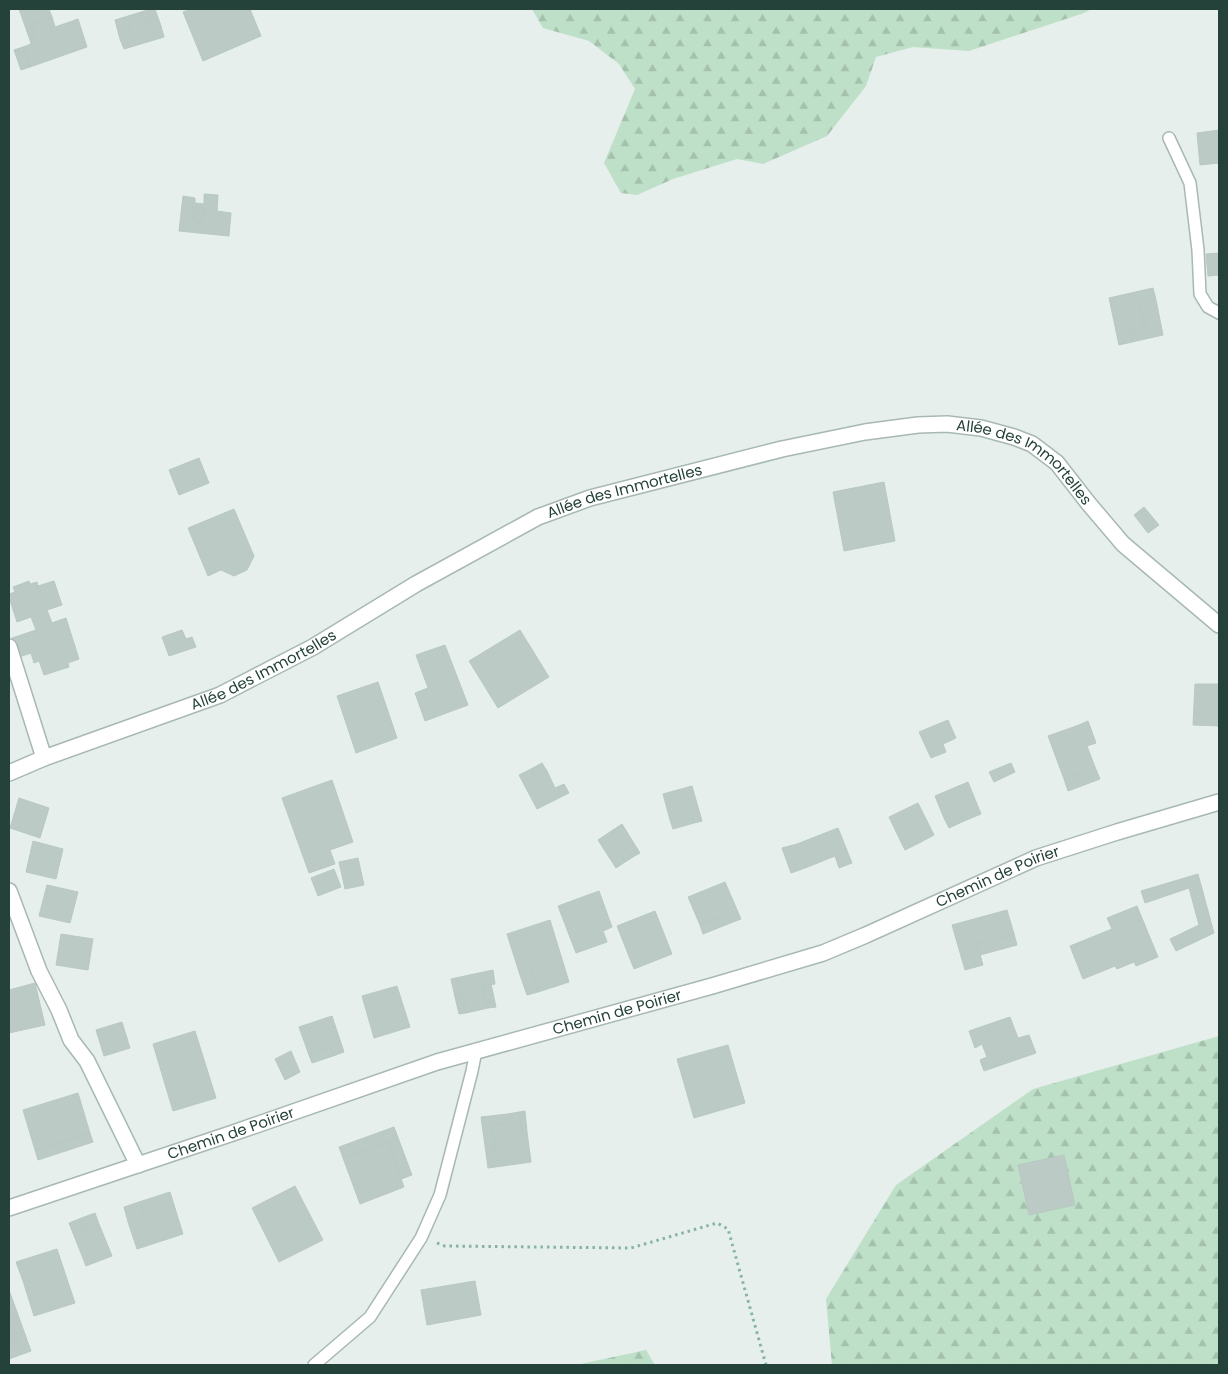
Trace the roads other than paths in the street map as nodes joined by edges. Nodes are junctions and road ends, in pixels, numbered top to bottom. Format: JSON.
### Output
{"nodes":[{"id":1,"x":1169,"y":138,"type":"dead end"},
{"id":2,"x":1219,"y":313,"type":"edge"},
{"id":3,"x":1219,"y":625,"type":"edge"},
{"id":4,"x":9,"y":647,"type":"edge"},
{"id":5,"x":44,"y":758,"type":"junction"},
{"id":6,"x":9,"y":774,"type":"edge"},
{"id":7,"x":1219,"y":802,"type":"edge"},
{"id":8,"x":9,"y":891,"type":"edge"},
{"id":9,"x":476,"y":1051,"type":"junction"},
{"id":10,"x":138,"y":1165,"type":"junction"},
{"id":11,"x":9,"y":1208,"type":"edge"},
{"id":12,"x":314,"y":1365,"type":"edge"}],
"edges":[{"from":1,"to":2,"type":"lane"},
{"from":3,"to":5,"type":"street","name":"Allée des Immortelles"},
{"from":4,"to":5,"type":"street"},
{"from":5,"to":6,"type":"street","name":"Allée des Immortelles"},
{"from":7,"to":9,"type":"street","name":"Chemin de Poirier"},
{"from":8,"to":10,"type":"street"},
{"from":9,"to":10,"type":"street","name":"Chemin de Poirier"},
{"from":9,"to":12,"type":"lane"},
{"from":10,"to":11,"type":"street","name":"Chemin de Poirier"}]}
